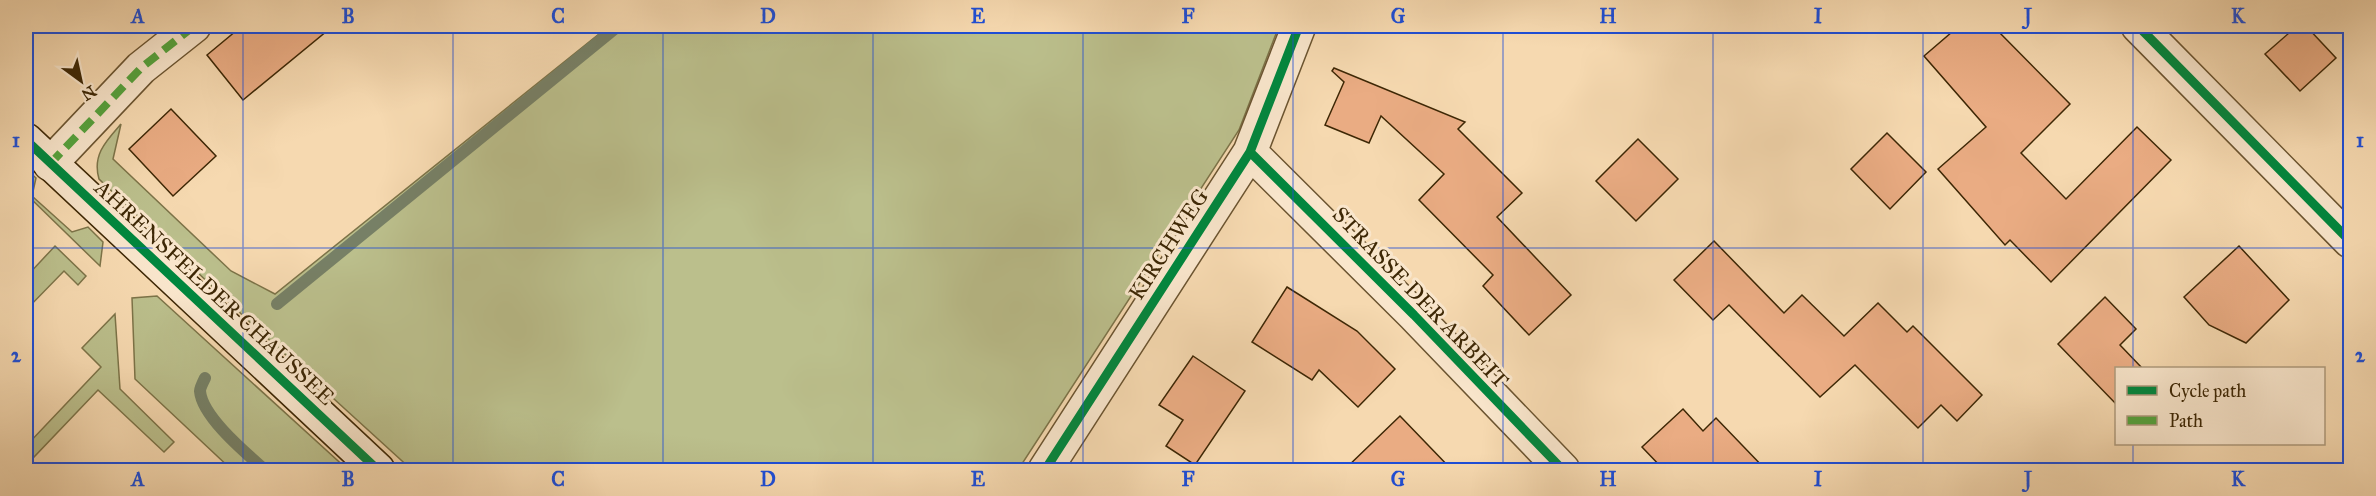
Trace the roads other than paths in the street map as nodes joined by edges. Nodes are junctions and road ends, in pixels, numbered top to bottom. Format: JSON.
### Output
{"nodes":[{"id":1,"x":194,"y":26,"type":"edge"},
{"id":2,"x":1299,"y":26,"type":"edge"},
{"id":3,"x":2138,"y":26,"type":"edge"},
{"id":4,"x":26,"y":140,"type":"edge"},
{"id":5,"x":1250,"y":152,"type":"junction"},
{"id":6,"x":50,"y":164,"type":"junction"},
{"id":7,"x":2350,"y":241,"type":"edge"},
{"id":8,"x":378,"y":471,"type":"edge"},
{"id":9,"x":1045,"y":471,"type":"edge"},
{"id":10,"x":1563,"y":471,"type":"edge"}],
"edges":[{"from":1,"to":6,"type":"street"},
{"from":2,"to":5,"type":"street","name":"KIRCHWEG"},
{"from":3,"to":7,"type":"street"},
{"from":4,"to":6,"type":"street","name":"AHRENSFELDER CHAUSSEE"},
{"from":5,"to":9,"type":"street","name":"KIRCHWEG"},
{"from":5,"to":10,"type":"street","name":"STRASSE DER ARBEIT"},
{"from":6,"to":8,"type":"street","name":"AHRENSFELDER CHAUSSEE"}]}
